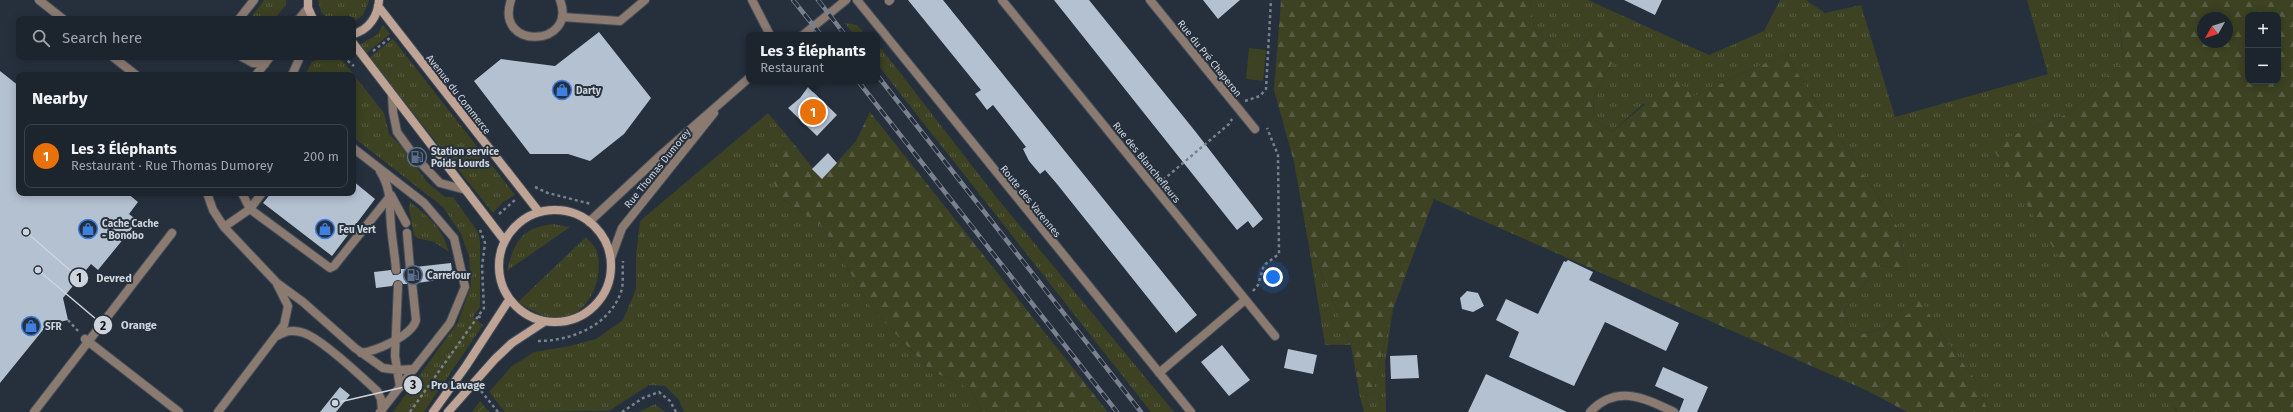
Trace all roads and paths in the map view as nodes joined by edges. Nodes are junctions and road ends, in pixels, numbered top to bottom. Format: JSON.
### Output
{"nodes":[{"id":1,"x":39,"y":0,"type":"edge"},
{"id":2,"x":254,"y":0,"type":"edge"},
{"id":3,"x":511,"y":0,"type":"edge"},
{"id":4,"x":560,"y":0,"type":"edge"},
{"id":5,"x":645,"y":0,"type":"edge"},
{"id":6,"x":752,"y":0,"type":"edge"},
{"id":7,"x":846,"y":0,"type":"edge"},
{"id":8,"x":857,"y":0,"type":"edge"},
{"id":9,"x":1002,"y":0,"type":"edge"},
{"id":10,"x":1150,"y":0,"type":"edge"},
{"id":11,"x":378,"y":3,"type":"edge"},
{"id":12,"x":308,"y":4,"type":"edge"},
{"id":13,"x":60,"y":16,"type":"edge"},
{"id":14,"x":241,"y":16,"type":"edge"},
{"id":15,"x":301,"y":16,"type":"edge"},
{"id":16,"x":312,"y":16,"type":"edge"},
{"id":17,"x":562,"y":17,"type":"junction"},
{"id":18,"x":398,"y":31,"type":"junction"},
{"id":19,"x":356,"y":32,"type":"edge"},
{"id":20,"x":768,"y":32,"type":"edge"},
{"id":21,"x":807,"y":32,"type":"edge"},
{"id":22,"x":356,"y":47,"type":"edge"},
{"id":23,"x":364,"y":58,"type":"junction"},
{"id":24,"x":117,"y":60,"type":"edge"},
{"id":25,"x":248,"y":60,"type":"edge"},
{"id":26,"x":268,"y":60,"type":"edge"},
{"id":27,"x":299,"y":60,"type":"edge"},
{"id":28,"x":354,"y":66,"type":"dead end"},
{"id":29,"x":132,"y":72,"type":"edge"},
{"id":30,"x":260,"y":72,"type":"edge"},
{"id":31,"x":293,"y":72,"type":"edge"},
{"id":32,"x":746,"y":81,"type":"edge"},
{"id":33,"x":392,"y":95,"type":"junction"},
{"id":34,"x":728,"y":96,"type":"junction"},
{"id":35,"x":1244,"y":101,"type":"dead end"},
{"id":36,"x":1248,"y":107,"type":"dead end"},
{"id":37,"x":1263,"y":123,"type":"dead end"},
{"id":38,"x":1255,"y":129,"type":"dead end"},
{"id":39,"x":356,"y":150,"type":"edge"},
{"id":40,"x":376,"y":166,"type":"junction"},
{"id":41,"x":466,"y":190,"type":"junction"},
{"id":42,"x":523,"y":193,"type":"junction"},
{"id":43,"x":390,"y":195,"type":"junction"},
{"id":44,"x":208,"y":196,"type":"edge"},
{"id":45,"x":244,"y":196,"type":"edge"},
{"id":46,"x":260,"y":196,"type":"edge"},
{"id":47,"x":603,"y":207,"type":"junction"},
{"id":48,"x":250,"y":209,"type":"junction"},
{"id":49,"x":538,"y":212,"type":"junction"},
{"id":50,"x":490,"y":221,"type":"junction"},
{"id":51,"x":590,"y":222,"type":"junction"},
{"id":52,"x":406,"y":223,"type":"dead end"},
{"id":53,"x":224,"y":227,"type":"junction"},
{"id":54,"x":480,"y":230,"type":"dead end"},
{"id":55,"x":172,"y":233,"type":"dead end"},
{"id":56,"x":407,"y":234,"type":"dead end"},
{"id":57,"x":504,"y":240,"type":"junction"},
{"id":58,"x":611,"y":258,"type":"junction"},
{"id":59,"x":624,"y":258,"type":"dead end"},
{"id":60,"x":410,"y":268,"type":"dead end"},
{"id":61,"x":396,"y":270,"type":"dead end"},
{"id":62,"x":277,"y":283,"type":"junction"},
{"id":63,"x":412,"y":283,"type":"dead end"},
{"id":64,"x":398,"y":285,"type":"dead end"},
{"id":65,"x":509,"y":300,"type":"junction"},
{"id":66,"x":1246,"y":300,"type":"junction"},
{"id":67,"x":478,"y":316,"type":"dead end"},
{"id":68,"x":544,"y":322,"type":"junction"},
{"id":69,"x":492,"y":327,"type":"junction"},
{"id":70,"x":276,"y":336,"type":"junction"},
{"id":71,"x":1275,"y":336,"type":"dead end"},
{"id":72,"x":396,"y":339,"type":"junction"},
{"id":73,"x":86,"y":340,"type":"junction"},
{"id":74,"x":531,"y":343,"type":"dead end"},
{"id":75,"x":361,"y":353,"type":"junction"},
{"id":76,"x":414,"y":369,"type":"junction"},
{"id":77,"x":398,"y":370,"type":"junction"},
{"id":78,"x":1159,"y":373,"type":"junction"},
{"id":79,"x":473,"y":383,"type":"junction"},
{"id":80,"x":400,"y":387,"type":"junction"},
{"id":81,"x":381,"y":411,"type":"edge"},
{"id":82,"x":34,"y":412,"type":"edge"},
{"id":83,"x":179,"y":412,"type":"edge"},
{"id":84,"x":218,"y":412,"type":"edge"},
{"id":85,"x":433,"y":412,"type":"edge"},
{"id":86,"x":448,"y":412,"type":"edge"},
{"id":87,"x":498,"y":412,"type":"edge"},
{"id":88,"x":622,"y":412,"type":"edge"},
{"id":89,"x":676,"y":412,"type":"edge"},
{"id":90,"x":1191,"y":412,"type":"edge"},
{"id":91,"x":1590,"y":412,"type":"edge"},
{"id":92,"x":1674,"y":412,"type":"edge"}],
"edges":[{"from":1,"to":13,"type":"street"},
{"from":2,"to":14,"type":"street"},
{"from":3,"to":17,"type":"street"},
{"from":4,"to":17,"type":"street"},
{"from":5,"to":17,"type":"street"},
{"from":6,"to":20,"type":"street"},
{"from":7,"to":21,"type":"street"},
{"from":8,"to":78,"type":"street","name":"Route des Varennes"},
{"from":9,"to":66,"type":"street","name":"Rue des Blanchefleurs"},
{"from":10,"to":38,"type":"street","name":"Rue du Pré Chaperon"},
{"from":11,"to":18,"type":"main road","name":"Avenue du Commerce"},
{"from":11,"to":19,"type":"main road"},
{"from":12,"to":15,"type":"street"},
{"from":12,"to":16,"type":"main road"},
{"from":18,"to":23,"type":"path"},
{"from":18,"to":42,"type":"main road","name":"Avenue du Commerce"},
{"from":22,"to":23,"type":"main road"},
{"from":23,"to":28,"type":"path"},
{"from":23,"to":33,"type":"main road"},
{"from":24,"to":29,"type":"street"},
{"from":25,"to":26,"type":"street"},
{"from":26,"to":30,"type":"street"},
{"from":27,"to":31,"type":"street"},
{"from":32,"to":34,"type":"street","name":"Rue Thomas Dumorey"},
{"from":33,"to":41,"type":"main road"},
{"from":33,"to":41,"type":"street"},
{"from":34,"to":47,"type":"street","name":"Rue Thomas Dumorey"},
{"from":34,"to":58,"type":"street","name":"Rue Thomas Dumorey"},
{"from":35,"to":36,"type":"path"},
{"from":37,"to":66,"type":"path"},
{"from":39,"to":40,"type":"street"},
{"from":40,"to":43,"type":"street"},
{"from":40,"to":76,"type":"street"},
{"from":41,"to":50,"type":"main road"},
{"from":42,"to":47,"type":"path"},
{"from":42,"to":49,"type":"main road","name":"Avenue du Commerce"},
{"from":42,"to":50,"type":"path"},
{"from":43,"to":48,"type":"street"},
{"from":43,"to":52,"type":"street"},
{"from":43,"to":61,"type":"street"},
{"from":44,"to":53,"type":"street"},
{"from":45,"to":48,"type":"street"},
{"from":46,"to":48,"type":"street"},
{"from":47,"to":51,"type":"street","name":"Rue Thomas Dumorey"},
{"from":48,"to":53,"type":"street"},
{"from":49,"to":51,"type":"main road"},
{"from":49,"to":57,"type":"main road"},
{"from":50,"to":54,"type":"path"},
{"from":50,"to":57,"type":"main road"},
{"from":51,"to":58,"type":"main road"},
{"from":53,"to":62,"type":"street"},
{"from":55,"to":73,"type":"street"},
{"from":56,"to":60,"type":"street"},
{"from":57,"to":65,"type":"main road"},
{"from":58,"to":68,"type":"main road"},
{"from":59,"to":74,"type":"path"},
{"from":62,"to":70,"type":"street"},
{"from":62,"to":75,"type":"street"},
{"from":63,"to":72,"type":"street"},
{"from":64,"to":72,"type":"street"},
{"from":65,"to":68,"type":"main road"},
{"from":65,"to":69,"type":"main road"},
{"from":66,"to":71,"type":"street","name":"Rue des Blanchefleurs"},
{"from":66,"to":78,"type":"street"},
{"from":67,"to":69,"type":"path"},
{"from":68,"to":79,"type":"main road"},
{"from":69,"to":85,"type":"main road"},
{"from":70,"to":81,"type":"street"},
{"from":70,"to":84,"type":"street"},
{"from":72,"to":75,"type":"street"},
{"from":72,"to":77,"type":"street"},
{"from":73,"to":82,"type":"street"},
{"from":73,"to":83,"type":"street"},
{"from":75,"to":77,"type":"street"},
{"from":76,"to":77,"type":"street"},
{"from":76,"to":80,"type":"street"},
{"from":77,"to":80,"type":"street"},
{"from":78,"to":90,"type":"street","name":"Route des Varennes"},
{"from":79,"to":86,"type":"main road"},
{"from":79,"to":87,"type":"path"},
{"from":80,"to":81,"type":"street"},
{"from":88,"to":89,"type":"path"},
{"from":91,"to":92,"type":"street"}]}
